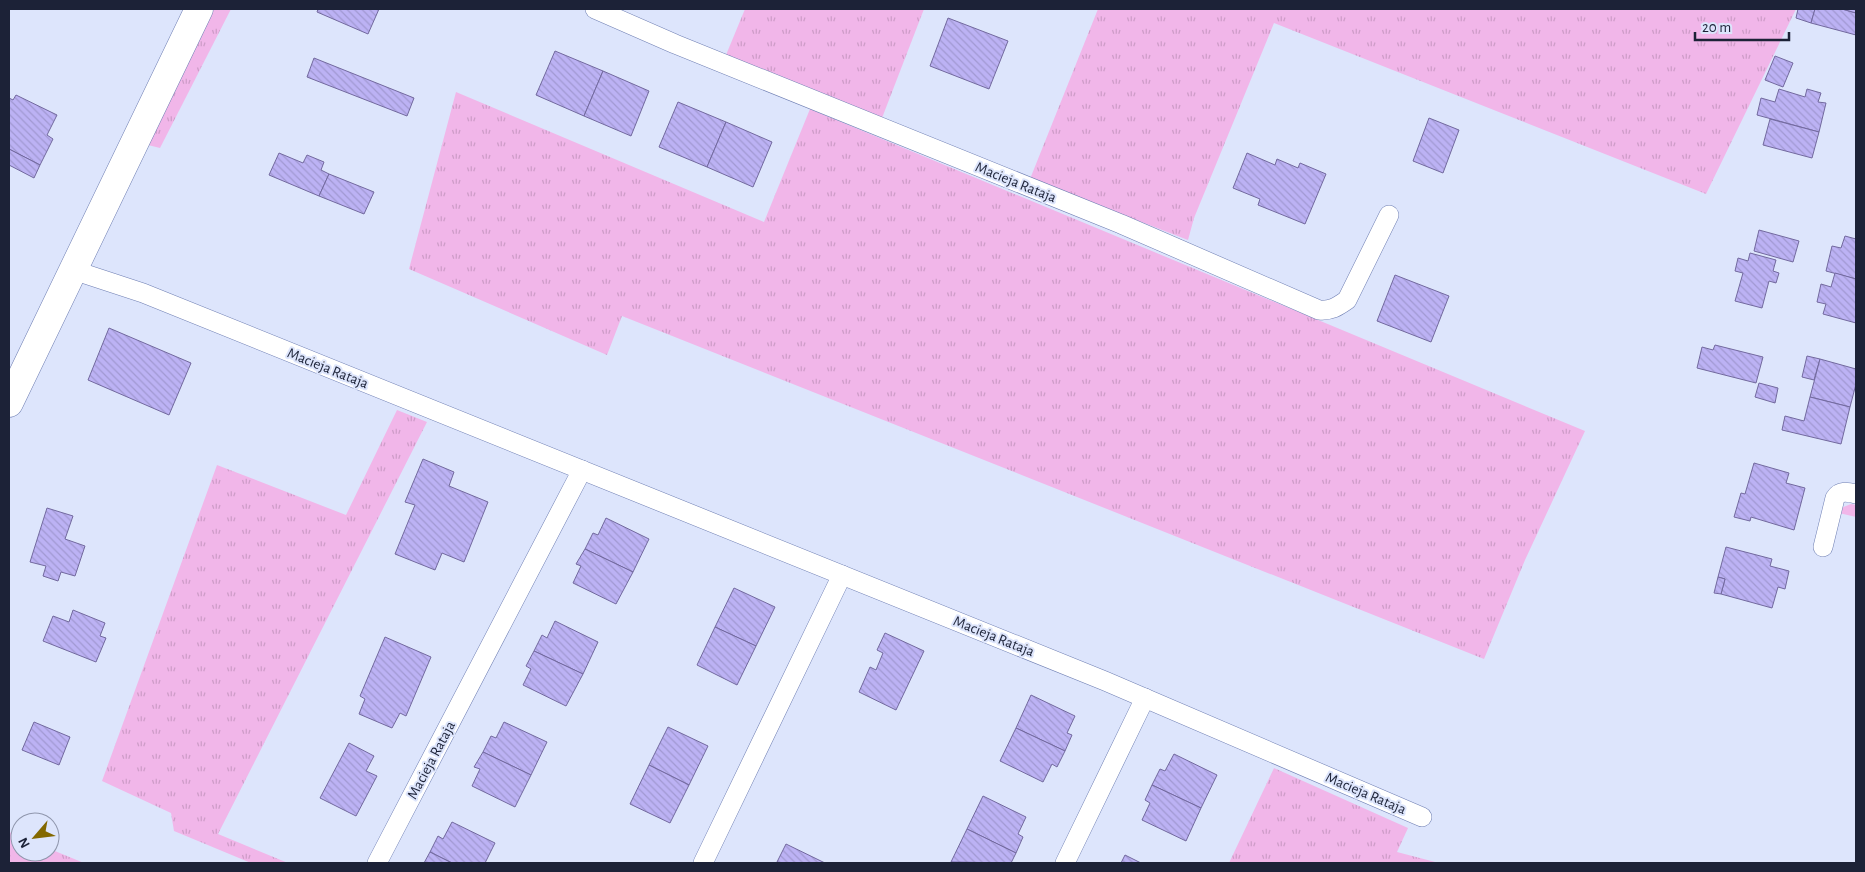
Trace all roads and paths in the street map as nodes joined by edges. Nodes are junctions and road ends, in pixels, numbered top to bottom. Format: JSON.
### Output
{"nodes":[{"id":1,"x":199,"y":9,"type":"edge"},
{"id":2,"x":595,"y":9,"type":"edge"},
{"id":3,"x":1389,"y":215,"type":"dead end"},
{"id":4,"x":73,"y":270,"type":"junction"},
{"id":5,"x":9,"y":403,"type":"edge"},
{"id":6,"x":582,"y":470,"type":"junction"},
{"id":7,"x":1856,"y":494,"type":"edge"},
{"id":8,"x":1823,"y":547,"type":"dead end"},
{"id":9,"x":842,"y":575,"type":"junction"},
{"id":10,"x":1145,"y":698,"type":"junction"},
{"id":11,"x":1422,"y":818,"type":"dead end"},
{"id":12,"x":377,"y":863,"type":"edge"},
{"id":13,"x":703,"y":863,"type":"edge"},
{"id":14,"x":1065,"y":863,"type":"edge"}],
"edges":[{"from":1,"to":4,"type":"street"},
{"from":2,"to":3,"type":"lane","name":"Macieja Rataja"},
{"from":4,"to":5,"type":"street"},
{"from":4,"to":6,"type":"lane","name":"Macieja Rataja"},
{"from":6,"to":9,"type":"lane","name":"Macieja Rataja"},
{"from":6,"to":12,"type":"lane","name":"Macieja Rataja"},
{"from":7,"to":8,"type":"lane"},
{"from":9,"to":10,"type":"lane","name":"Macieja Rataja"},
{"from":9,"to":13,"type":"lane"},
{"from":10,"to":11,"type":"lane","name":"Macieja Rataja"},
{"from":10,"to":14,"type":"lane"}]}
